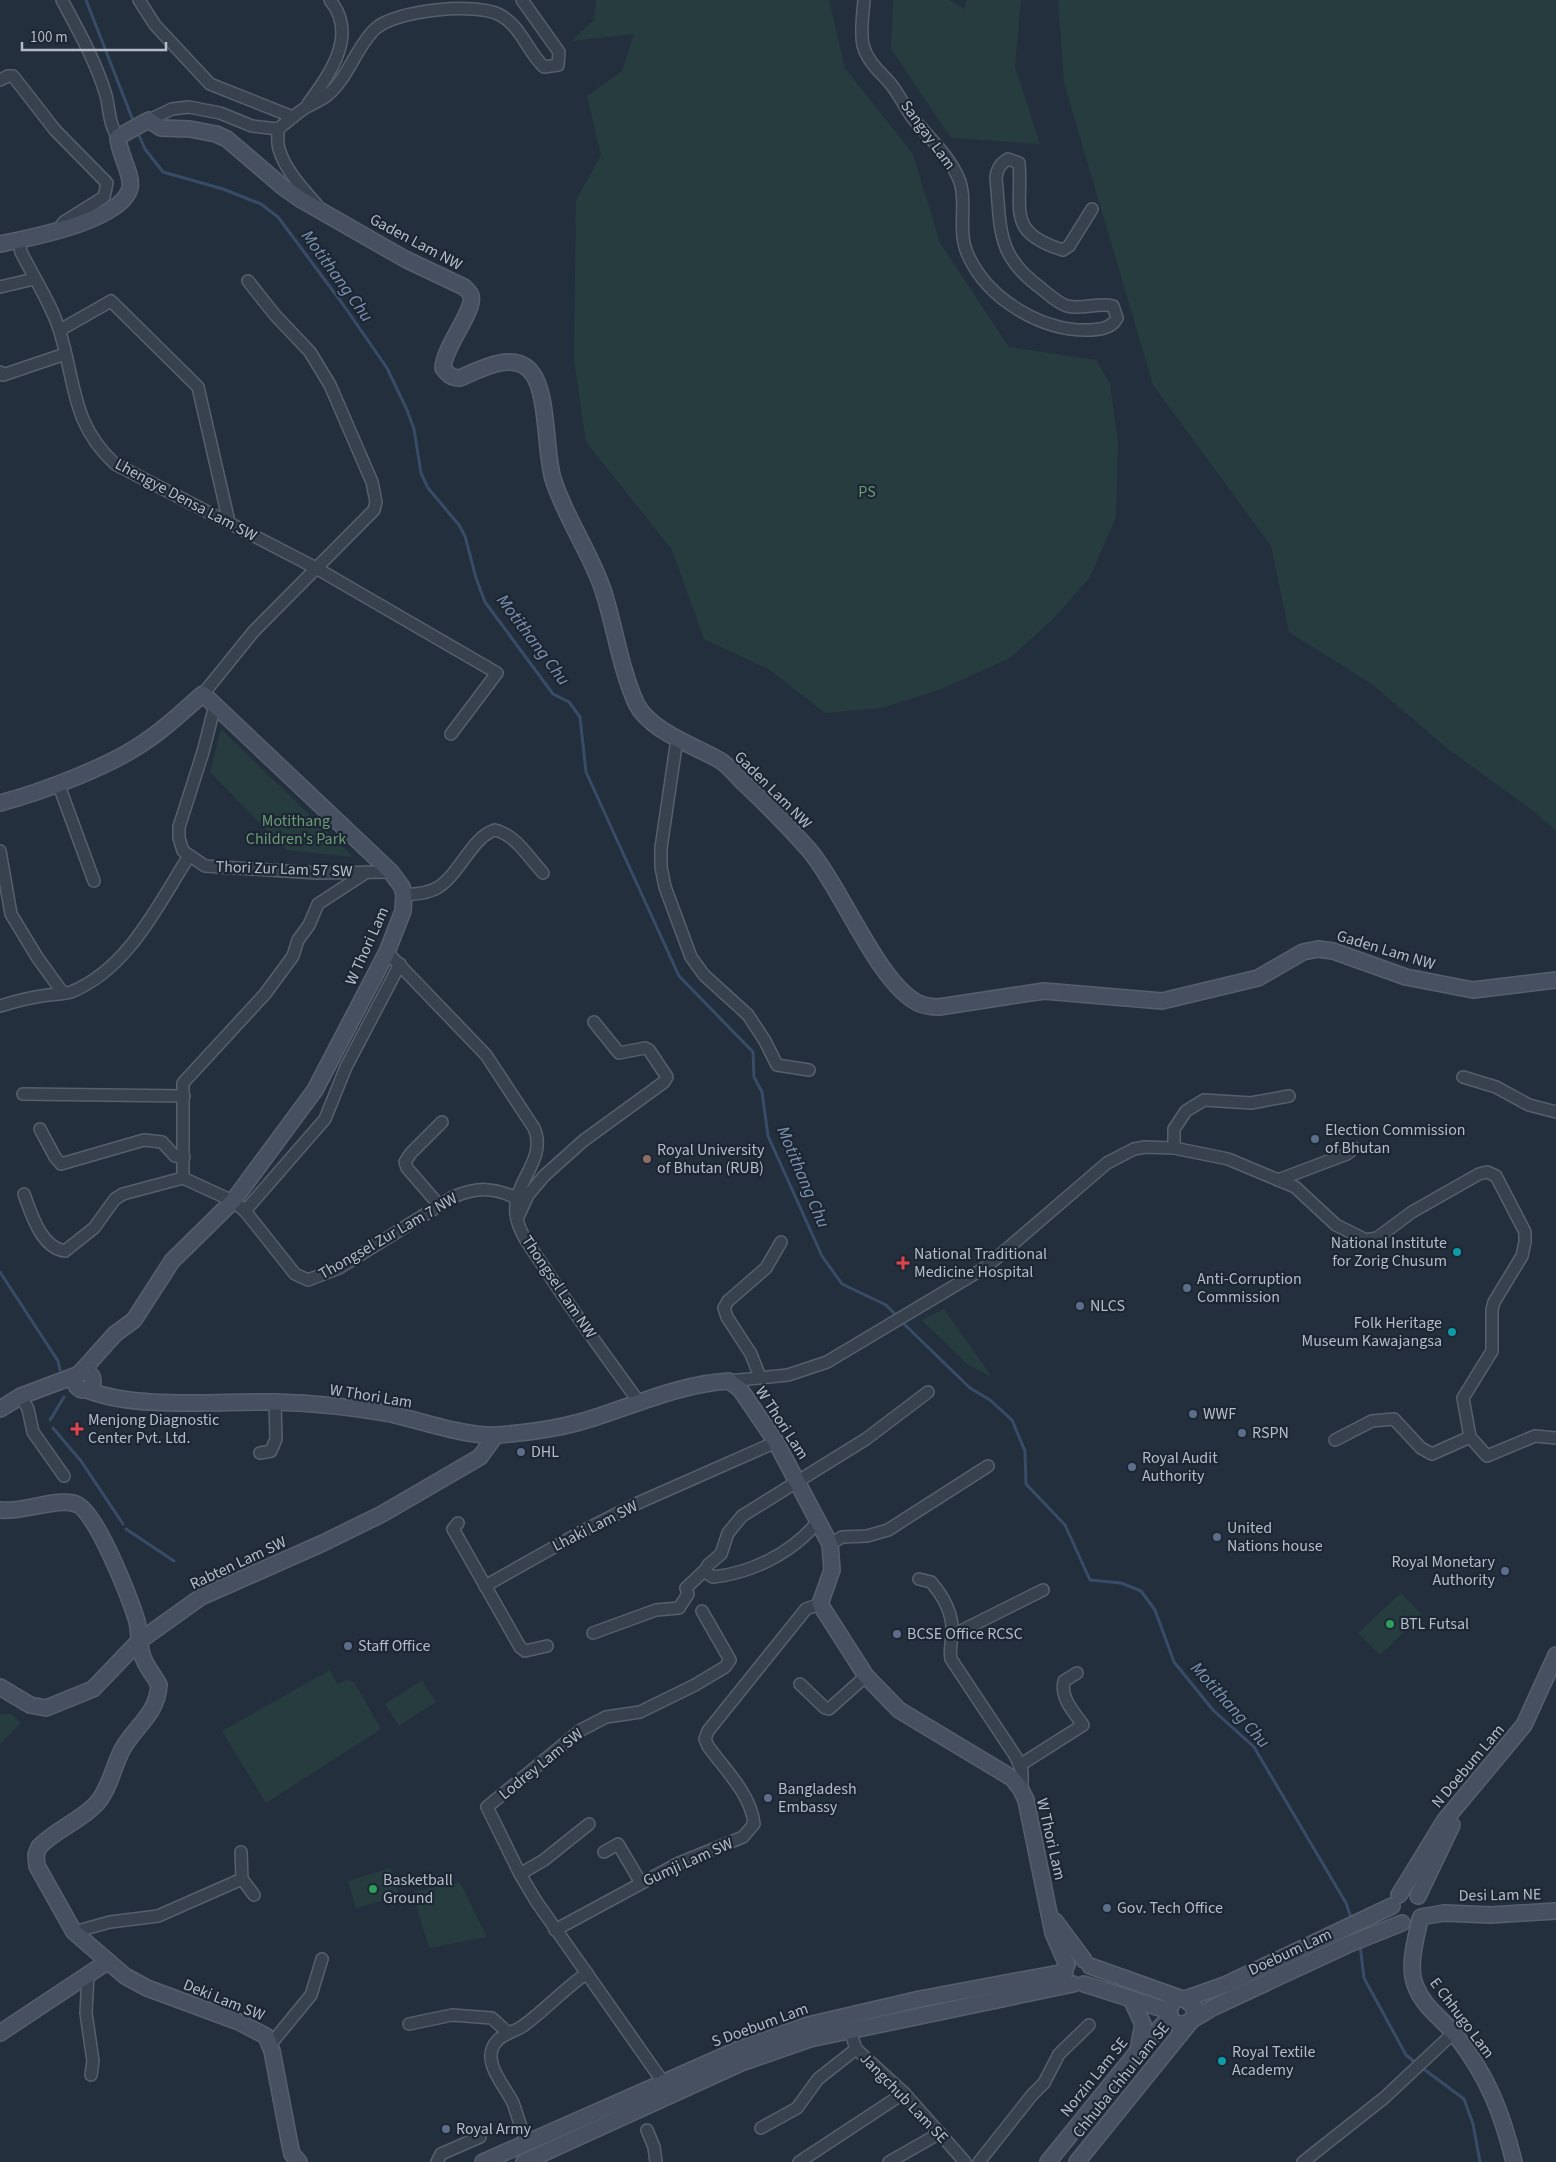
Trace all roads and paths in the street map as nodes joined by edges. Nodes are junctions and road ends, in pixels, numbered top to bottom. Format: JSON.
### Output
{"nodes":[{"id":1,"x":62,"y":0,"type":"edge"},
{"id":2,"x":139,"y":0,"type":"edge"},
{"id":3,"x":330,"y":0,"type":"edge"},
{"id":4,"x":522,"y":0,"type":"edge"},
{"id":5,"x":864,"y":0,"type":"edge"},
{"id":6,"x":0,"y":80,"type":"edge"},
{"id":7,"x":306,"y":108,"type":"junction"},
{"id":8,"x":293,"y":117,"type":"junction"},
{"id":9,"x":147,"y":121,"type":"junction"},
{"id":10,"x":278,"y":129,"type":"junction"},
{"id":11,"x":122,"y":133,"type":"junction"},
{"id":12,"x":319,"y":208,"type":"junction"},
{"id":13,"x":1092,"y":209,"type":"dead end"},
{"id":14,"x":58,"y":230,"type":"junction"},
{"id":15,"x":18,"y":241,"type":"junction"},
{"id":16,"x":0,"y":244,"type":"edge"},
{"id":17,"x":34,"y":279,"type":"junction"},
{"id":18,"x":248,"y":281,"type":"dead end"},
{"id":19,"x":0,"y":288,"type":"edge"},
{"id":20,"x":60,"y":330,"type":"junction"},
{"id":21,"x":65,"y":354,"type":"junction"},
{"id":22,"x":0,"y":372,"type":"edge"},
{"id":23,"x":229,"y":522,"type":"junction"},
{"id":24,"x":316,"y":568,"type":"junction"},
{"id":25,"x":202,"y":694,"type":"junction"},
{"id":26,"x":215,"y":705,"type":"junction"},
{"id":27,"x":452,"y":734,"type":"dead end"},
{"id":28,"x":677,"y":738,"type":"junction"},
{"id":29,"x":58,"y":783,"type":"junction"},
{"id":30,"x":0,"y":803,"type":"edge"},
{"id":31,"x":0,"y":851,"type":"edge"},
{"id":32,"x":189,"y":856,"type":"junction"},
{"id":33,"x":367,"y":872,"type":"junction"},
{"id":34,"x":391,"y":872,"type":"junction"},
{"id":35,"x":543,"y":873,"type":"dead end"},
{"id":36,"x":94,"y":881,"type":"dead end"},
{"id":37,"x":404,"y":895,"type":"junction"},
{"id":38,"x":386,"y":952,"type":"junction"},
{"id":39,"x":400,"y":964,"type":"junction"},
{"id":40,"x":1556,"y":980,"type":"edge"},
{"id":41,"x":63,"y":993,"type":"junction"},
{"id":42,"x":0,"y":1006,"type":"edge"},
{"id":43,"x":594,"y":1022,"type":"dead end"},
{"id":44,"x":809,"y":1070,"type":"dead end"},
{"id":45,"x":1463,"y":1077,"type":"dead end"},
{"id":46,"x":23,"y":1094,"type":"dead end"},
{"id":47,"x":184,"y":1096,"type":"junction"},
{"id":48,"x":1290,"y":1096,"type":"dead end"},
{"id":49,"x":1556,"y":1112,"type":"edge"},
{"id":50,"x":442,"y":1122,"type":"dead end"},
{"id":51,"x":40,"y":1129,"type":"dead end"},
{"id":52,"x":1174,"y":1148,"type":"junction"},
{"id":53,"x":1354,"y":1148,"type":"dead end"},
{"id":54,"x":184,"y":1157,"type":"junction"},
{"id":55,"x":183,"y":1178,"type":"junction"},
{"id":56,"x":1278,"y":1180,"type":"junction"},
{"id":57,"x":24,"y":1194,"type":"dead end"},
{"id":58,"x":516,"y":1198,"type":"junction"},
{"id":59,"x":234,"y":1201,"type":"junction"},
{"id":60,"x":439,"y":1205,"type":"junction"},
{"id":61,"x":245,"y":1211,"type":"junction"},
{"id":62,"x":517,"y":1220,"type":"junction"},
{"id":63,"x":781,"y":1242,"type":"dead end"},
{"id":64,"x":760,"y":1378,"type":"junction"},
{"id":65,"x":85,"y":1380,"type":"junction"},
{"id":66,"x":729,"y":1381,"type":"junction"},
{"id":67,"x":928,"y":1392,"type":"dead end"},
{"id":68,"x":21,"y":1396,"type":"junction"},
{"id":69,"x":638,"y":1401,"type":"junction"},
{"id":70,"x":276,"y":1402,"type":"junction"},
{"id":71,"x":0,"y":1409,"type":"edge"},
{"id":72,"x":496,"y":1435,"type":"junction"},
{"id":73,"x":1470,"y":1437,"type":"junction"},
{"id":74,"x":1556,"y":1438,"type":"edge"},
{"id":75,"x":1335,"y":1440,"type":"dead end"},
{"id":76,"x":776,"y":1442,"type":"junction"},
{"id":77,"x":260,"y":1453,"type":"dead end"},
{"id":78,"x":988,"y":1466,"type":"dead end"},
{"id":79,"x":64,"y":1476,"type":"dead end"},
{"id":80,"x":798,"y":1482,"type":"junction"},
{"id":81,"x":0,"y":1510,"type":"edge"},
{"id":82,"x":818,"y":1521,"type":"junction"},
{"id":83,"x":458,"y":1523,"type":"dead end"},
{"id":84,"x":830,"y":1544,"type":"junction"},
{"id":85,"x":705,"y":1570,"type":"junction"},
{"id":86,"x":919,"y":1579,"type":"dead end"},
{"id":87,"x":485,"y":1586,"type":"junction"},
{"id":88,"x":1043,"y":1590,"type":"dead end"},
{"id":89,"x":820,"y":1604,"type":"junction"},
{"id":90,"x":702,"y":1611,"type":"dead end"},
{"id":91,"x":593,"y":1633,"type":"dead end"},
{"id":92,"x":952,"y":1635,"type":"junction"},
{"id":93,"x":138,"y":1642,"type":"junction"},
{"id":94,"x":547,"y":1646,"type":"dead end"},
{"id":95,"x":1556,"y":1655,"type":"edge"},
{"id":96,"x":1556,"y":1672,"type":"edge"},
{"id":97,"x":1077,"y":1673,"type":"dead end"},
{"id":98,"x":866,"y":1676,"type":"junction"},
{"id":99,"x":800,"y":1684,"type":"dead end"},
{"id":100,"x":0,"y":1687,"type":"edge"},
{"id":101,"x":1020,"y":1766,"type":"junction"},
{"id":102,"x":1022,"y":1792,"type":"junction"},
{"id":103,"x":589,"y":1824,"type":"dead end"},
{"id":104,"x":241,"y":1852,"type":"dead end"},
{"id":105,"x":604,"y":1852,"type":"dead end"},
{"id":106,"x":520,"y":1874,"type":"junction"},
{"id":107,"x":242,"y":1879,"type":"junction"},
{"id":108,"x":641,"y":1883,"type":"junction"},
{"id":109,"x":254,"y":1895,"type":"dead end"},
{"id":110,"x":1420,"y":1898,"type":"junction"},
{"id":111,"x":1396,"y":1900,"type":"junction"},
{"id":112,"x":1049,"y":1908,"type":"junction"},
{"id":113,"x":1556,"y":1911,"type":"edge"},
{"id":114,"x":1444,"y":1913,"type":"junction"},
{"id":115,"x":1412,"y":1920,"type":"junction"},
{"id":116,"x":555,"y":1930,"type":"junction"},
{"id":117,"x":74,"y":1932,"type":"junction"},
{"id":118,"x":322,"y":1959,"type":"dead end"},
{"id":119,"x":108,"y":1962,"type":"junction"},
{"id":120,"x":1087,"y":1963,"type":"junction"},
{"id":121,"x":587,"y":1973,"type":"junction"},
{"id":122,"x":88,"y":1975,"type":"junction"},
{"id":123,"x":1072,"y":1976,"type":"junction"},
{"id":124,"x":1183,"y":1998,"type":"junction"},
{"id":125,"x":1131,"y":1999,"type":"junction"},
{"id":126,"x":1169,"y":2014,"type":"junction"},
{"id":127,"x":1193,"y":2019,"type":"junction"},
{"id":128,"x":409,"y":2024,"type":"dead end"},
{"id":129,"x":1089,"y":2025,"type":"dead end"},
{"id":130,"x":850,"y":2030,"type":"junction"},
{"id":131,"x":0,"y":2033,"type":"edge"},
{"id":132,"x":508,"y":2033,"type":"junction"},
{"id":133,"x":1448,"y":2038,"type":"junction"},
{"id":134,"x":270,"y":2045,"type":"junction"},
{"id":135,"x":856,"y":2049,"type":"junction"},
{"id":136,"x":1138,"y":2051,"type":"junction"},
{"id":137,"x":90,"y":2075,"type":"dead end"},
{"id":138,"x":663,"y":2082,"type":"junction"},
{"id":139,"x":904,"y":2093,"type":"junction"},
{"id":140,"x":761,"y":2128,"type":"dead end"},
{"id":141,"x":647,"y":2130,"type":"dead end"},
{"id":142,"x":940,"y":2133,"type":"junction"},
{"id":143,"x":480,"y":2138,"type":"dead end"},
{"id":144,"x":527,"y":2143,"type":"junction"},
{"id":145,"x":299,"y":2162,"type":"edge"},
{"id":146,"x":437,"y":2162,"type":"edge"},
{"id":147,"x":483,"y":2162,"type":"edge"},
{"id":148,"x":524,"y":2162,"type":"edge"},
{"id":149,"x":656,"y":2162,"type":"edge"},
{"id":150,"x":799,"y":2162,"type":"edge"},
{"id":151,"x":889,"y":2162,"type":"edge"},
{"id":152,"x":965,"y":2162,"type":"edge"},
{"id":153,"x":979,"y":2162,"type":"edge"},
{"id":154,"x":1048,"y":2162,"type":"edge"},
{"id":155,"x":1077,"y":2162,"type":"edge"},
{"id":156,"x":1303,"y":2162,"type":"edge"},
{"id":157,"x":1506,"y":2162,"type":"edge"},
{"id":158,"x":1514,"y":2162,"type":"edge"}],
"edges":[{"from":1,"to":11,"type":"street"},
{"from":2,"to":8,"type":"street"},
{"from":3,"to":7,"type":"street"},
{"from":4,"to":7,"type":"street"},
{"from":5,"to":13,"type":"street","name":"Sangay Lam"},
{"from":6,"to":14,"type":"street"},
{"from":7,"to":8,"type":"street"},
{"from":8,"to":10,"type":"street"},
{"from":9,"to":10,"type":"street"},
{"from":9,"to":11,"type":"main road"},
{"from":9,"to":12,"type":"main road","name":"Gaden Lam NW"},
{"from":10,"to":12,"type":"street"},
{"from":11,"to":14,"type":"main road"},
{"from":12,"to":28,"type":"main road","name":"Gaden Lam NW"},
{"from":14,"to":15,"type":"main road"},
{"from":15,"to":16,"type":"main road"},
{"from":15,"to":17,"type":"street","name":"Lhengye Densa Lam SW"},
{"from":17,"to":19,"type":"street"},
{"from":17,"to":20,"type":"street","name":"Lhengye Densa Lam SW"},
{"from":18,"to":24,"type":"street"},
{"from":20,"to":21,"type":"street","name":"Lhengye Densa Lam SW"},
{"from":20,"to":23,"type":"street"},
{"from":21,"to":22,"type":"street"},
{"from":21,"to":23,"type":"street","name":"Lhengye Densa Lam SW"},
{"from":23,"to":24,"type":"street","name":"Lhengye Densa Lam SW"},
{"from":24,"to":25,"type":"street"},
{"from":24,"to":27,"type":"street","name":"Lhengye Densa Lam SW"},
{"from":25,"to":26,"type":"main road","name":"W Thori Lam"},
{"from":25,"to":29,"type":"main road"},
{"from":26,"to":32,"type":"street"},
{"from":26,"to":34,"type":"main road","name":"W Thori Lam"},
{"from":28,"to":40,"type":"main road","name":"Gaden Lam NW"},
{"from":28,"to":44,"type":"street"},
{"from":29,"to":30,"type":"main road"},
{"from":29,"to":36,"type":"street"},
{"from":31,"to":41,"type":"street"},
{"from":32,"to":33,"type":"street","name":"Thori Zur Lam 57 SW"},
{"from":32,"to":41,"type":"street"},
{"from":33,"to":34,"type":"street","name":"Thori Zur Lam 57 SW"},
{"from":33,"to":47,"type":"street"},
{"from":34,"to":37,"type":"main road","name":"W Thori Lam"},
{"from":35,"to":37,"type":"street"},
{"from":37,"to":38,"type":"main road","name":"W Thori Lam"},
{"from":38,"to":39,"type":"street","name":"Thongsel Lam NW"},
{"from":38,"to":59,"type":"main road","name":"W Thori Lam"},
{"from":39,"to":58,"type":"street","name":"Thongsel Lam NW"},
{"from":39,"to":61,"type":"street"},
{"from":41,"to":42,"type":"street"},
{"from":43,"to":62,"type":"street"},
{"from":45,"to":49,"type":"street"},
{"from":46,"to":47,"type":"street"},
{"from":47,"to":54,"type":"street"},
{"from":48,"to":52,"type":"street"},
{"from":50,"to":60,"type":"street"},
{"from":51,"to":54,"type":"street"},
{"from":52,"to":56,"type":"street"},
{"from":52,"to":64,"type":"street"},
{"from":53,"to":56,"type":"street"},
{"from":54,"to":55,"type":"street"},
{"from":55,"to":57,"type":"street"},
{"from":55,"to":59,"type":"street","name":"Thongsel Zur Lam 7 NW"},
{"from":56,"to":73,"type":"street"},
{"from":58,"to":60,"type":"street","name":"Thongsel Zur Lam 7 NW"},
{"from":58,"to":62,"type":"street","name":"Thongsel Lam NW"},
{"from":59,"to":61,"type":"street","name":"Thongsel Zur Lam 7 NW"},
{"from":59,"to":65,"type":"main road","name":"W Thori Lam"},
{"from":60,"to":61,"type":"street","name":"Thongsel Zur Lam 7 NW"},
{"from":62,"to":69,"type":"street","name":"Thongsel Lam NW"},
{"from":63,"to":64,"type":"street"},
{"from":64,"to":66,"type":"street"},
{"from":65,"to":68,"type":"main road"},
{"from":65,"to":70,"type":"main road","name":"W Thori Lam"},
{"from":66,"to":69,"type":"main road","name":"W Thori Lam"},
{"from":66,"to":76,"type":"main road","name":"W Thori Lam"},
{"from":67,"to":80,"type":"street"},
{"from":68,"to":71,"type":"main road"},
{"from":68,"to":79,"type":"street"},
{"from":69,"to":72,"type":"main road","name":"W Thori Lam"},
{"from":70,"to":72,"type":"main road","name":"W Thori Lam"},
{"from":70,"to":77,"type":"street"},
{"from":72,"to":93,"type":"main road","name":"Rabten Lam SW"},
{"from":73,"to":74,"type":"street"},
{"from":73,"to":75,"type":"street"},
{"from":76,"to":80,"type":"main road","name":"W Thori Lam"},
{"from":76,"to":87,"type":"street","name":"Lhaki Lam SW"},
{"from":78,"to":84,"type":"street"},
{"from":80,"to":82,"type":"main road","name":"W Thori Lam"},
{"from":80,"to":85,"type":"street"},
{"from":81,"to":93,"type":"main road","name":"Deki Lam SW"},
{"from":82,"to":84,"type":"main road","name":"W Thori Lam"},
{"from":82,"to":85,"type":"street"},
{"from":83,"to":87,"type":"street"},
{"from":84,"to":89,"type":"main road","name":"W Thori Lam"},
{"from":85,"to":91,"type":"street"},
{"from":86,"to":92,"type":"street"},
{"from":87,"to":94,"type":"street"},
{"from":88,"to":92,"type":"street"},
{"from":89,"to":98,"type":"main road","name":"W Thori Lam"},
{"from":89,"to":108,"type":"street","name":"Gumji Lam SW"},
{"from":90,"to":106,"type":"street","name":"Lodrey Lam SW"},
{"from":92,"to":101,"type":"street"},
{"from":93,"to":100,"type":"main road","name":"Rabten Lam SW"},
{"from":93,"to":117,"type":"main road","name":"Deki Lam SW"},
{"from":95,"to":111,"type":"main road","name":"N Doebum Lam"},
{"from":96,"to":110,"type":"main road","name":"N Doebum Lam"},
{"from":97,"to":101,"type":"street"},
{"from":98,"to":99,"type":"street"},
{"from":98,"to":102,"type":"main road","name":"W Thori Lam"},
{"from":101,"to":102,"type":"street"},
{"from":102,"to":112,"type":"main road","name":"W Thori Lam"},
{"from":103,"to":106,"type":"street"},
{"from":104,"to":107,"type":"street"},
{"from":105,"to":108,"type":"street"},
{"from":106,"to":116,"type":"street","name":"Lodrey Lam SW"},
{"from":107,"to":109,"type":"street"},
{"from":107,"to":117,"type":"street"},
{"from":108,"to":116,"type":"street","name":"Gumji Lam SW"},
{"from":110,"to":111,"type":"main road"},
{"from":110,"to":114,"type":"main road"},
{"from":110,"to":115,"type":"main road"},
{"from":111,"to":115,"type":"main road"},
{"from":111,"to":124,"type":"main road","name":"Doebum Lam"},
{"from":112,"to":120,"type":"main road","name":"W Thori Lam"},
{"from":112,"to":123,"type":"main road","name":"W Thori Lam"},
{"from":113,"to":114,"type":"main road","name":"Desi Lam NE"},
{"from":114,"to":115,"type":"main road","name":"Doebum Lam"},
{"from":115,"to":127,"type":"main road","name":"Doebum Lam"},
{"from":115,"to":133,"type":"main road","name":"E Chhugo Lam"},
{"from":115,"to":158,"type":"main road","name":"E Chhugo Lam"},
{"from":116,"to":121,"type":"street","name":"Lodrey Lam SW"},
{"from":117,"to":119,"type":"main road","name":"Deki Lam SW"},
{"from":118,"to":134,"type":"street"},
{"from":119,"to":122,"type":"main road"},
{"from":119,"to":134,"type":"main road","name":"Deki Lam SW"},
{"from":120,"to":123,"type":"main road"},
{"from":120,"to":123,"type":"main road"},
{"from":120,"to":124,"type":"main road"},
{"from":121,"to":132,"type":"street"},
{"from":121,"to":138,"type":"street","name":"Lodrey Lam SW"},
{"from":122,"to":131,"type":"main road"},
{"from":122,"to":137,"type":"street"},
{"from":123,"to":125,"type":"main road"},
{"from":123,"to":130,"type":"main road","name":"S Doebum Lam"},
{"from":123,"to":138,"type":"main road","name":"S Doebum Lam"},
{"from":124,"to":126,"type":"main road"},
{"from":124,"to":127,"type":"main road"},
{"from":125,"to":126,"type":"main road"},
{"from":125,"to":136,"type":"main road"},
{"from":126,"to":127,"type":"main road"},
{"from":126,"to":136,"type":"main road","name":"Norzin Lam SE"},
{"from":127,"to":155,"type":"main road","name":"Chhuba Chhu Lam SE"},
{"from":128,"to":132,"type":"street"},
{"from":129,"to":153,"type":"street"},
{"from":130,"to":135,"type":"street","name":"Jangchub Lam SE"},
{"from":130,"to":148,"type":"main road","name":"S Doebum Lam"},
{"from":132,"to":144,"type":"street"},
{"from":133,"to":156,"type":"street"},
{"from":133,"to":157,"type":"main road","name":"E Chhugo Lam"},
{"from":134,"to":145,"type":"main road","name":"Deki Lam SW"},
{"from":135,"to":139,"type":"street","name":"Jangchub Lam SE"},
{"from":135,"to":140,"type":"street"},
{"from":136,"to":154,"type":"main road","name":"Norzin Lam SE"},
{"from":138,"to":144,"type":"main road","name":"S Doebum Lam"},
{"from":139,"to":142,"type":"street","name":"Jangchub Lam SE"},
{"from":139,"to":150,"type":"street"},
{"from":141,"to":149,"type":"street"},
{"from":142,"to":151,"type":"street"},
{"from":142,"to":152,"type":"street","name":"Jangchub Lam SE"},
{"from":143,"to":146,"type":"street"},
{"from":144,"to":147,"type":"main road","name":"S Doebum Lam"}]}
